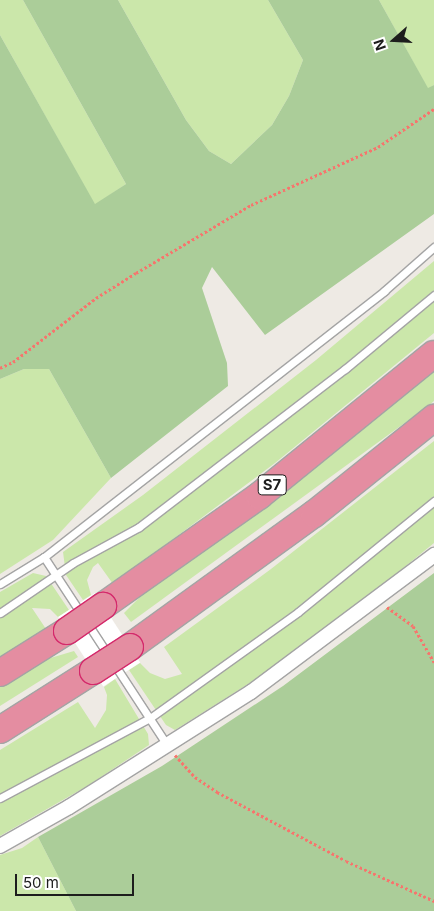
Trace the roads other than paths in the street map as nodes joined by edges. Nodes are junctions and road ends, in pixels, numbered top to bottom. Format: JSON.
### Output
{"nodes":[{"id":1,"x":434,"y":247,"type":"edge"},
{"id":2,"x":434,"y":295,"type":"edge"},
{"id":3,"x":434,"y":354,"type":"edge"},
{"id":4,"x":434,"y":418,"type":"edge"},
{"id":5,"x":434,"y":501,"type":"edge"},
{"id":6,"x":434,"y":555,"type":"edge"},
{"id":7,"x":44,"y":558,"type":"junction"},
{"id":8,"x":55,"y":575,"type":"junction"},
{"id":9,"x":0,"y":584,"type":"edge"},
{"id":10,"x":0,"y":613,"type":"edge"},
{"id":11,"x":0,"y":673,"type":"edge"},
{"id":12,"x":150,"y":718,"type":"junction"},
{"id":13,"x":0,"y":730,"type":"edge"},
{"id":14,"x":168,"y":745,"type":"junction"},
{"id":15,"x":0,"y":798,"type":"edge"},
{"id":16,"x":0,"y":846,"type":"edge"}],
"edges":[{"from":1,"to":7,"type":"lane"},
{"from":2,"to":8,"type":"lane"},
{"from":3,"to":11,"type":"highway","number":"S7","bridge":true},
{"from":4,"to":13,"type":"highway","bridge":true},
{"from":5,"to":12,"type":"lane"},
{"from":6,"to":14,"type":"street"},
{"from":7,"to":8,"type":"lane"},
{"from":7,"to":9,"type":"lane"},
{"from":8,"to":10,"type":"lane"},
{"from":8,"to":12,"type":"lane"},
{"from":12,"to":14,"type":"lane"},
{"from":12,"to":15,"type":"lane"},
{"from":14,"to":16,"type":"street"}]}
